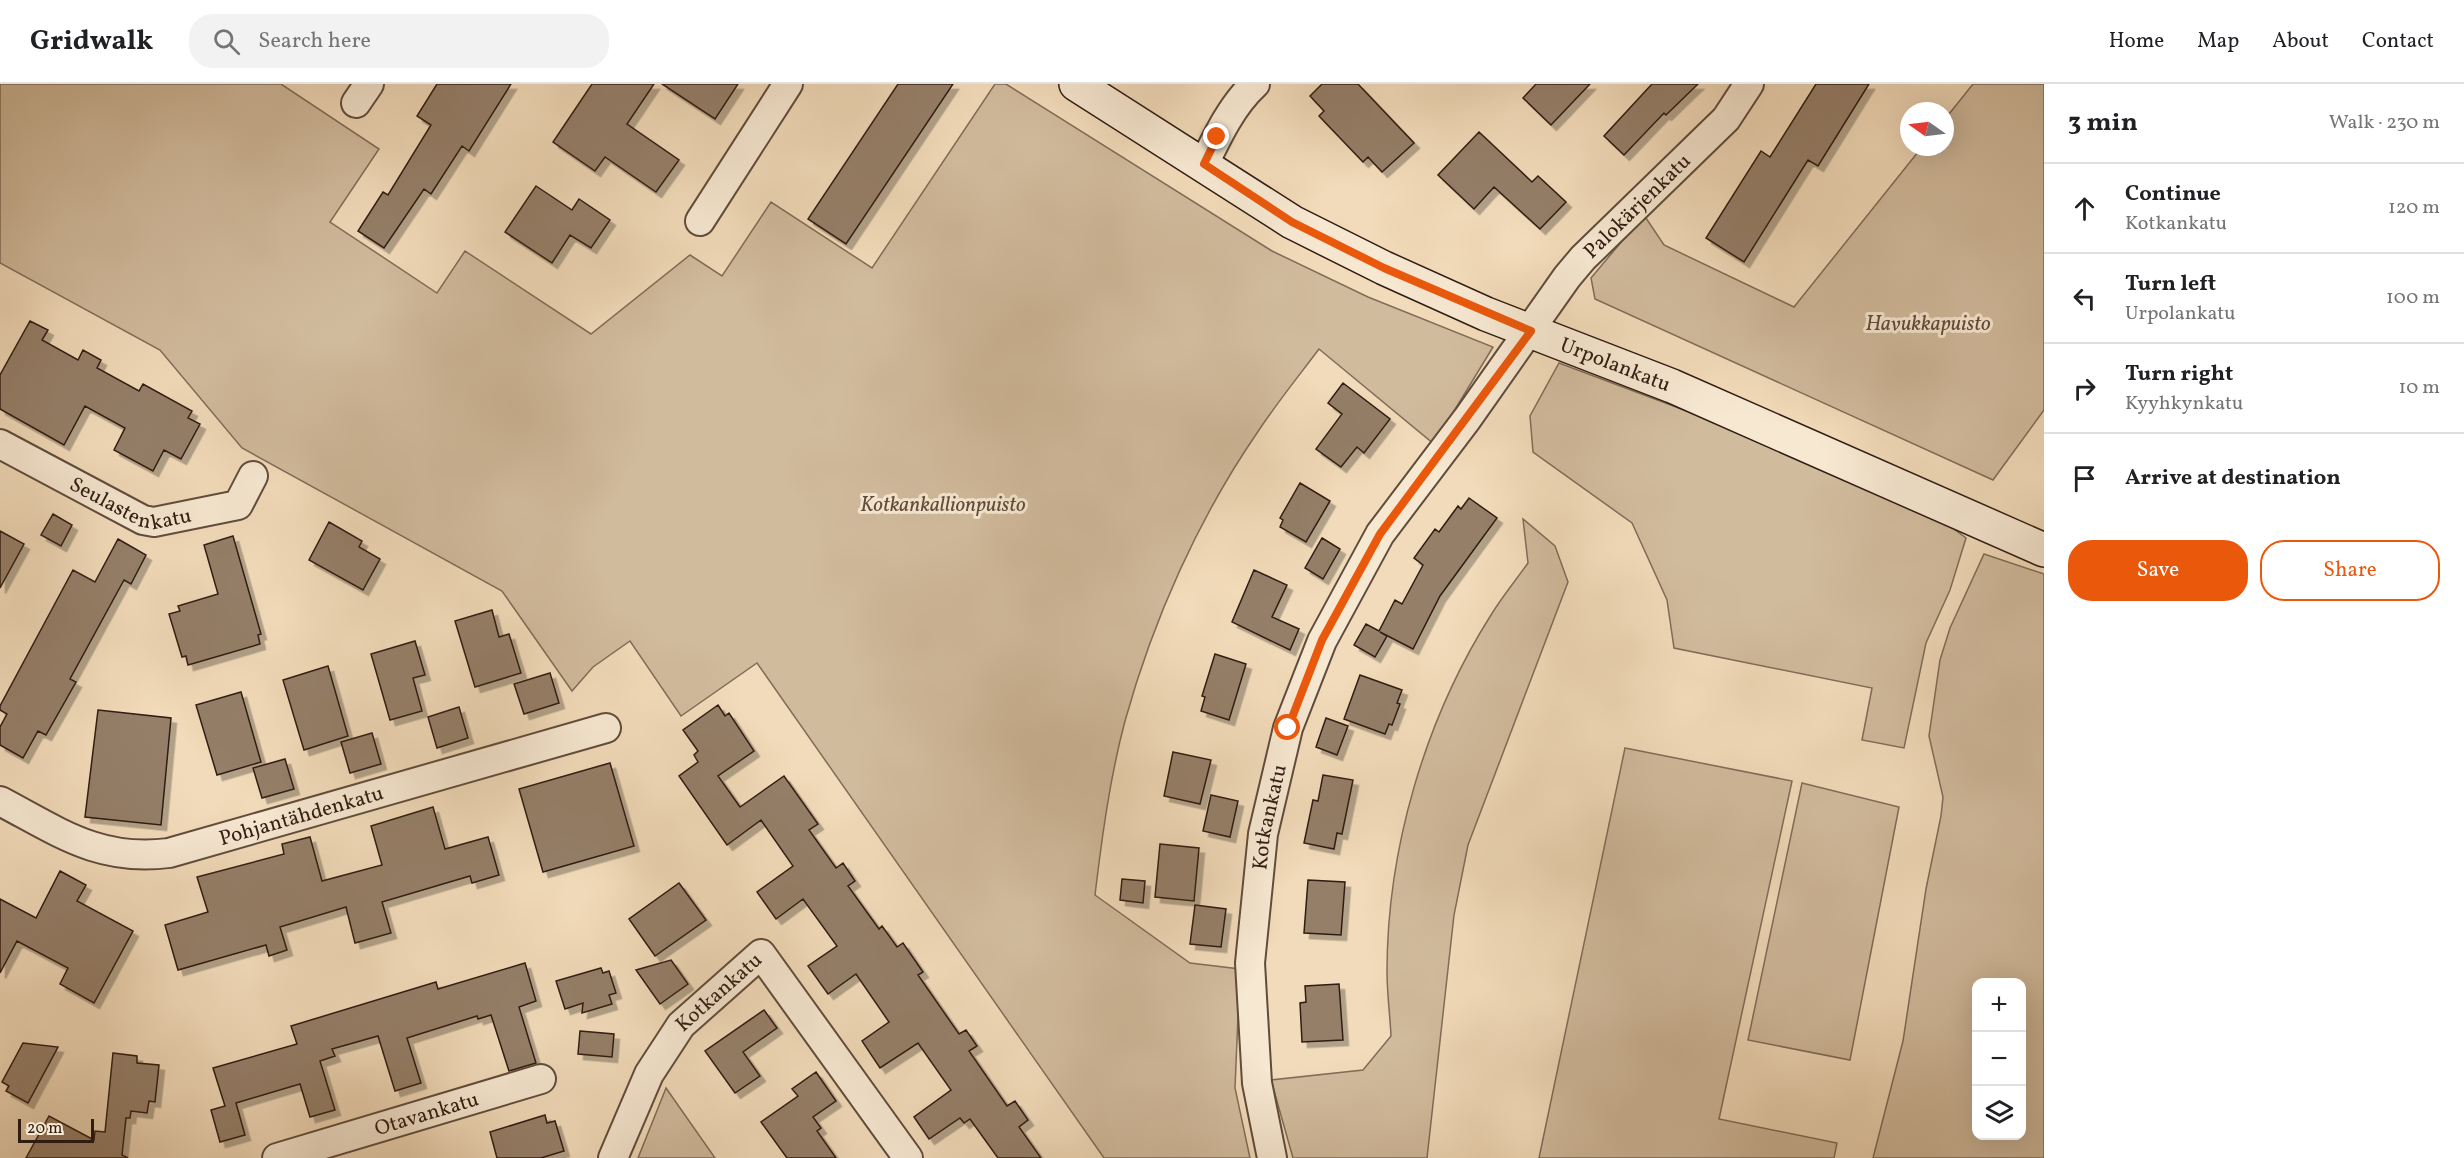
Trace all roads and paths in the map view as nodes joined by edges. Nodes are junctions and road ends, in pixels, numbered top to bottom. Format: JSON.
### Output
{"nodes":[{"id":1,"x":788,"y":84,"type":"edge"},
{"id":2,"x":1076,"y":84,"type":"edge"},
{"id":3,"x":1255,"y":84,"type":"edge"},
{"id":4,"x":1749,"y":84,"type":"edge"},
{"id":5,"x":1204,"y":164,"type":"junction"},
{"id":6,"x":700,"y":220,"type":"dead end"},
{"id":7,"x":1531,"y":331,"type":"junction"},
{"id":8,"x":0,"y":444,"type":"edge"},
{"id":9,"x":253,"y":476,"type":"dead end"},
{"id":10,"x":2044,"y":550,"type":"edge"},
{"id":11,"x":606,"y":728,"type":"dead end"},
{"id":12,"x":0,"y":801,"type":"edge"},
{"id":13,"x":541,"y":1079,"type":"dead end"},
{"id":14,"x":277,"y":1158,"type":"edge"},
{"id":15,"x":613,"y":1158,"type":"edge"},
{"id":16,"x":908,"y":1158,"type":"edge"},
{"id":17,"x":1272,"y":1158,"type":"edge"}],
"edges":[{"from":1,"to":6,"type":"street"},
{"from":2,"to":5,"type":"main road","name":"Urpolankatu"},
{"from":3,"to":5,"type":"street"},
{"from":4,"to":7,"type":"street","name":"Palokärjenkatu"},
{"from":5,"to":7,"type":"main road","name":"Urpolankatu"},
{"from":7,"to":10,"type":"main road","name":"Urpolankatu"},
{"from":7,"to":17,"type":"street","name":"Kotkankatu"},
{"from":8,"to":9,"type":"street","name":"Seulastenkatu"},
{"from":11,"to":12,"type":"street","name":"Pohjantähdenkatu"},
{"from":13,"to":14,"type":"street","name":"Otavankatu"},
{"from":15,"to":16,"type":"street","name":"Kotkankatu"}]}
